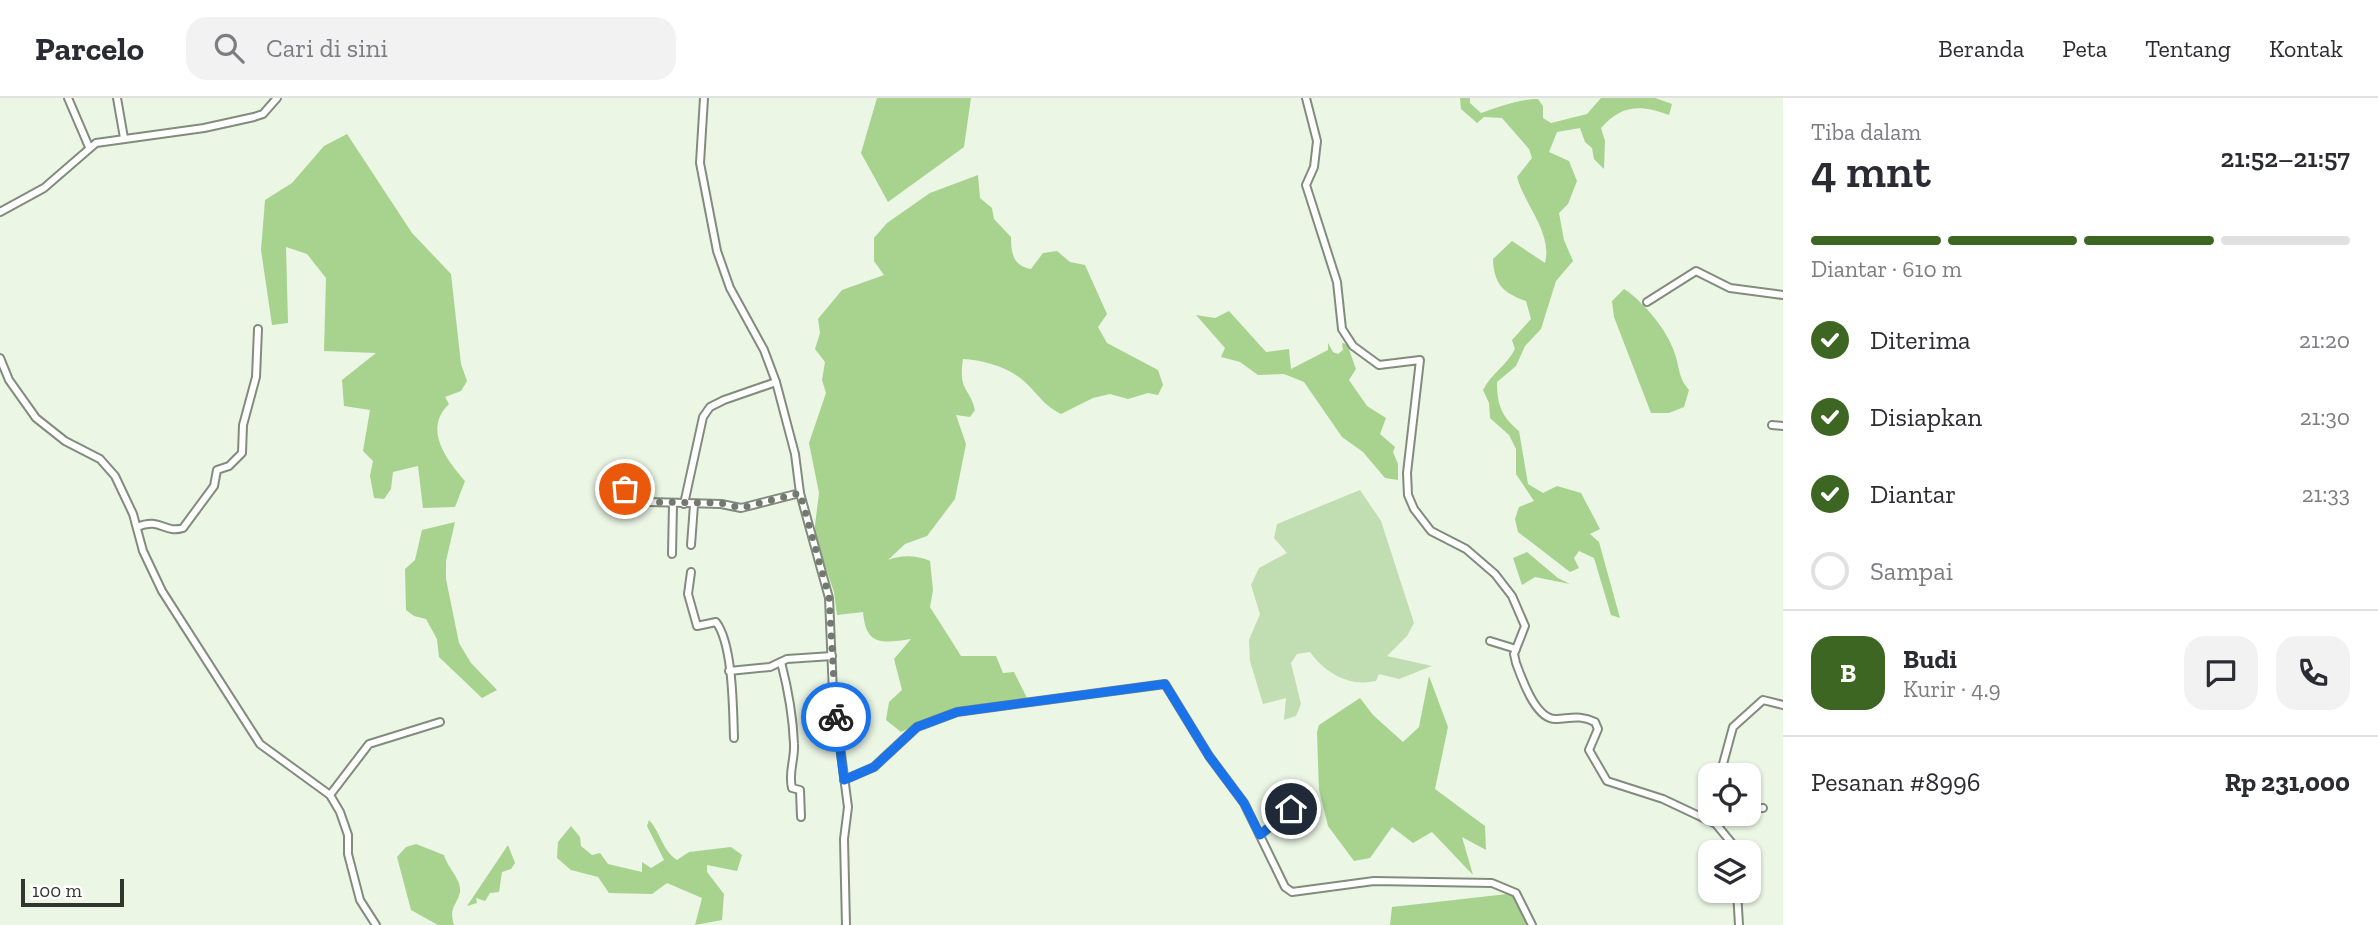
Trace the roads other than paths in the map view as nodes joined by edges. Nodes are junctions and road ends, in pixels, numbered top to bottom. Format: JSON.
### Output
{"nodes":[{"id":1,"x":68,"y":98,"type":"edge"},
{"id":2,"x":117,"y":98,"type":"edge"},
{"id":3,"x":277,"y":98,"type":"edge"},
{"id":4,"x":705,"y":98,"type":"edge"},
{"id":5,"x":1306,"y":98,"type":"edge"},
{"id":6,"x":124,"y":138,"type":"junction"},
{"id":7,"x":89,"y":147,"type":"junction"},
{"id":8,"x":0,"y":212,"type":"edge"},
{"id":9,"x":1783,"y":295,"type":"edge"},
{"id":10,"x":1647,"y":302,"type":"dead end"},
{"id":11,"x":258,"y":329,"type":"dead end"},
{"id":12,"x":0,"y":358,"type":"edge"},
{"id":13,"x":776,"y":382,"type":"junction"},
{"id":14,"x":1772,"y":425,"type":"dead end"},
{"id":15,"x":1783,"y":426,"type":"edge"},
{"id":16,"x":612,"y":483,"type":"dead end"},
{"id":17,"x":800,"y":493,"type":"junction"},
{"id":18,"x":673,"y":504,"type":"junction"},
{"id":19,"x":684,"y":504,"type":"junction"},
{"id":20,"x":694,"y":505,"type":"junction"},
{"id":21,"x":137,"y":527,"type":"junction"},
{"id":22,"x":691,"y":545,"type":"dead end"},
{"id":23,"x":672,"y":555,"type":"dead end"},
{"id":24,"x":691,"y":572,"type":"dead end"},
{"id":25,"x":1490,"y":641,"type":"dead end"},
{"id":26,"x":1516,"y":649,"type":"junction"},
{"id":27,"x":832,"y":656,"type":"junction"},
{"id":28,"x":781,"y":662,"type":"junction"},
{"id":29,"x":729,"y":671,"type":"junction"},
{"id":30,"x":1783,"y":705,"type":"edge"},
{"id":31,"x":440,"y":722,"type":"dead end"},
{"id":32,"x":734,"y":738,"type":"dead end"},
{"id":33,"x":1723,"y":763,"type":"edge"},
{"id":34,"x":844,"y":780,"type":"junction"},
{"id":35,"x":330,"y":795,"type":"junction"},
{"id":36,"x":1291,"y":809,"type":"dead end"},
{"id":37,"x":1698,"y":815,"type":"edge"},
{"id":38,"x":801,"y":817,"type":"dead end"},
{"id":39,"x":1719,"y":826,"type":"edge"},
{"id":40,"x":1260,"y":835,"type":"junction"},
{"id":41,"x":1730,"y":840,"type":"edge"},
{"id":42,"x":1738,"y":903,"type":"edge"},
{"id":43,"x":376,"y":925,"type":"edge"},
{"id":44,"x":846,"y":925,"type":"edge"},
{"id":45,"x":1532,"y":925,"type":"edge"},
{"id":46,"x":1739,"y":925,"type":"edge"}],
"edges":[{"from":1,"to":7,"type":"street"},
{"from":2,"to":6,"type":"street"},
{"from":3,"to":6,"type":"street"},
{"from":4,"to":13,"type":"street"},
{"from":5,"to":26,"type":"street"},
{"from":6,"to":7,"type":"street"},
{"from":7,"to":8,"type":"street"},
{"from":9,"to":10,"type":"street"},
{"from":11,"to":21,"type":"street"},
{"from":12,"to":21,"type":"street"},
{"from":13,"to":17,"type":"street"},
{"from":13,"to":19,"type":"street"},
{"from":14,"to":15,"type":"street"},
{"from":16,"to":18,"type":"street"},
{"from":17,"to":20,"type":"street"},
{"from":17,"to":27,"type":"street"},
{"from":18,"to":19,"type":"street"},
{"from":18,"to":23,"type":"street"},
{"from":19,"to":20,"type":"street"},
{"from":20,"to":22,"type":"street"},
{"from":21,"to":35,"type":"street"},
{"from":24,"to":29,"type":"street"},
{"from":25,"to":26,"type":"street"},
{"from":26,"to":37,"type":"street"},
{"from":27,"to":28,"type":"street"},
{"from":27,"to":34,"type":"street"},
{"from":28,"to":29,"type":"street"},
{"from":28,"to":38,"type":"street"},
{"from":29,"to":32,"type":"street"},
{"from":30,"to":33,"type":"street"},
{"from":31,"to":35,"type":"street"},
{"from":34,"to":40,"type":"street"},
{"from":34,"to":44,"type":"street"},
{"from":35,"to":43,"type":"street"},
{"from":36,"to":40,"type":"street"},
{"from":39,"to":41,"type":"street"},
{"from":40,"to":45,"type":"street"},
{"from":42,"to":46,"type":"street"}]}
